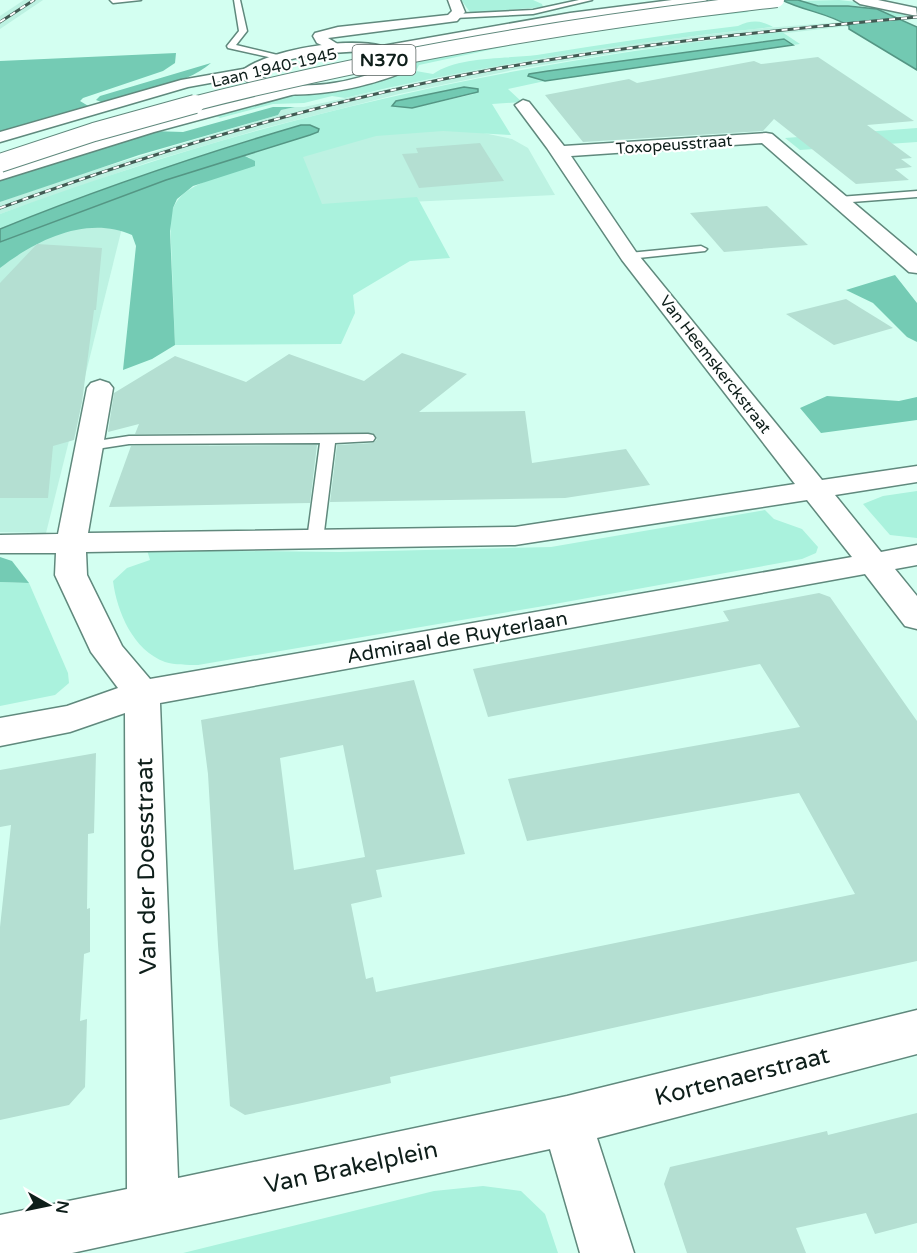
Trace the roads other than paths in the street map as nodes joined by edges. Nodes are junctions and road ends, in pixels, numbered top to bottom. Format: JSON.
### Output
{"nodes":[{"id":1,"x":138,"y":0,"type":"edge"},
{"id":2,"x":237,"y":0,"type":"edge"},
{"id":3,"x":454,"y":0,"type":"edge"},
{"id":4,"x":589,"y":0,"type":"edge"},
{"id":5,"x":701,"y":0,"type":"edge"},
{"id":6,"x":713,"y":0,"type":"edge"},
{"id":7,"x":789,"y":0,"type":"edge"},
{"id":8,"x":860,"y":0,"type":"edge"},
{"id":9,"x":887,"y":0,"type":"edge"},
{"id":10,"x":113,"y":1,"type":"edge"},
{"id":11,"x":775,"y":1,"type":"edge"},
{"id":12,"x":916,"y":12,"type":"edge"},
{"id":13,"x":455,"y":16,"type":"junction"},
{"id":14,"x":337,"y":48,"type":"junction"},
{"id":15,"x":232,"y":49,"type":"junction"},
{"id":16,"x":385,"y":49,"type":"junction"},
{"id":17,"x":404,"y":58,"type":"junction"},
{"id":18,"x":283,"y":59,"type":"junction"},
{"id":19,"x":263,"y":64,"type":"junction"},
{"id":20,"x":249,"y":72,"type":"junction"},
{"id":21,"x":186,"y":83,"type":"junction"},
{"id":22,"x":294,"y":90,"type":"junction"},
{"id":23,"x":523,"y":105,"type":"dead end"},
{"id":24,"x":0,"y":137,"type":"edge"},
{"id":25,"x":0,"y":148,"type":"edge"},
{"id":26,"x":784,"y":154,"type":"junction"},
{"id":27,"x":0,"y":163,"type":"edge"},
{"id":28,"x":580,"y":164,"type":"junction"},
{"id":29,"x":0,"y":175,"type":"edge"},
{"id":30,"x":917,"y":194,"type":"edge"},
{"id":31,"x":839,"y":200,"type":"junction"},
{"id":32,"x":701,"y":249,"type":"dead end"},
{"id":33,"x":629,"y":256,"type":"junction"},
{"id":34,"x":917,"y":267,"type":"edge"},
{"id":35,"x":100,"y":388,"type":"dead end"},
{"id":36,"x":328,"y":438,"type":"junction"},
{"id":37,"x":368,"y":438,"type":"dead end"},
{"id":38,"x":90,"y":446,"type":"junction"},
{"id":39,"x":917,"y":474,"type":"edge"},
{"id":40,"x":816,"y":491,"type":"junction"},
{"id":41,"x":315,"y":540,"type":"junction"},
{"id":42,"x":0,"y":544,"type":"edge"},
{"id":43,"x":70,"y":544,"type":"junction"},
{"id":44,"x":917,"y":555,"type":"edge"},
{"id":45,"x":874,"y":562,"type":"junction"},
{"id":46,"x":917,"y":618,"type":"edge"},
{"id":47,"x":142,"y":693,"type":"junction"},
{"id":48,"x":0,"y":732,"type":"edge"},
{"id":49,"x":917,"y":1032,"type":"edge"},
{"id":50,"x":567,"y":1120,"type":"junction"},
{"id":51,"x":153,"y":1209,"type":"junction"},
{"id":52,"x":0,"y":1242,"type":"edge"},
{"id":53,"x":607,"y":1253,"type":"edge"}],
"edges":[{"from":1,"to":10,"type":"lane"},
{"from":2,"to":15,"type":"lane"},
{"from":3,"to":13,"type":"main road"},
{"from":4,"to":13,"type":"lane"},
{"from":5,"to":16,"type":"main road"},
{"from":6,"to":25,"type":"main road","name":"Laan 1940-1945","number":"N370"},
{"from":7,"to":11,"type":"main road","name":"Laan 1940-1945","bridge":true},
{"from":8,"to":12,"type":"main road"},
{"from":9,"to":12,"type":"main road"},
{"from":11,"to":17,"type":"main road","name":"Laan 1940-1945"},
{"from":11,"to":27,"type":"main road","name":"Laan 1940-1945","number":"N370","bridge":true},
{"from":13,"to":14,"type":"main road"},
{"from":14,"to":16,"type":"main road"},
{"from":14,"to":18,"type":"main road"},
{"from":15,"to":18,"type":"lane"},
{"from":15,"to":19,"type":"lane"},
{"from":15,"to":21,"type":"main road"},
{"from":16,"to":17,"type":"main road"},
{"from":17,"to":22,"type":"main road"},
{"from":18,"to":19,"type":"main road"},
{"from":19,"to":20,"type":"main road"},
{"from":20,"to":21,"type":"main road"},
{"from":20,"to":22,"type":"main road"},
{"from":21,"to":24,"type":"main road"},
{"from":22,"to":29,"type":"main road"},
{"from":23,"to":28,"type":"main road","name":"Van Heemskerckstraat"},
{"from":26,"to":28,"type":"main road","name":"Toxopeusstraat"},
{"from":26,"to":28,"type":"main road","name":"Toxopeusstraat"},
{"from":26,"to":31,"type":"main road","name":"Toxopeusstraat"},
{"from":28,"to":33,"type":"main road","name":"Van Heemskerckstraat"},
{"from":30,"to":31,"type":"lane"},
{"from":31,"to":34,"type":"main road","name":"Toxopeusstraat"},
{"from":32,"to":33,"type":"lane"},
{"from":33,"to":40,"type":"main road","name":"Van Heemskerckstraat"},
{"from":35,"to":38,"type":"main road"},
{"from":36,"to":37,"type":"lane"},
{"from":36,"to":38,"type":"lane"},
{"from":36,"to":41,"type":"lane"},
{"from":38,"to":43,"type":"main road"},
{"from":39,"to":40,"type":"main road"},
{"from":40,"to":41,"type":"main road"},
{"from":40,"to":45,"type":"main road","name":"Van Heemskerckstraat"},
{"from":41,"to":43,"type":"main road"},
{"from":42,"to":43,"type":"main road"},
{"from":43,"to":47,"type":"main road"},
{"from":44,"to":45,"type":"main road","name":"Admiraal de Ruyterlaan"},
{"from":45,"to":46,"type":"main road","name":"Van Heemskerckstraat"},
{"from":45,"to":47,"type":"main road","name":"Admiraal de Ruyterlaan"},
{"from":47,"to":48,"type":"main road","name":"Admiraal de Ruyterlaan"},
{"from":47,"to":51,"type":"main road","name":"Van der Doesstraat"},
{"from":49,"to":50,"type":"main road","name":"Kortenaerstraat"},
{"from":50,"to":51,"type":"main road","name":"Van Brakelplein"},
{"from":50,"to":53,"type":"main road"},
{"from":51,"to":52,"type":"main road","name":"Van Brakelplein"}]}
